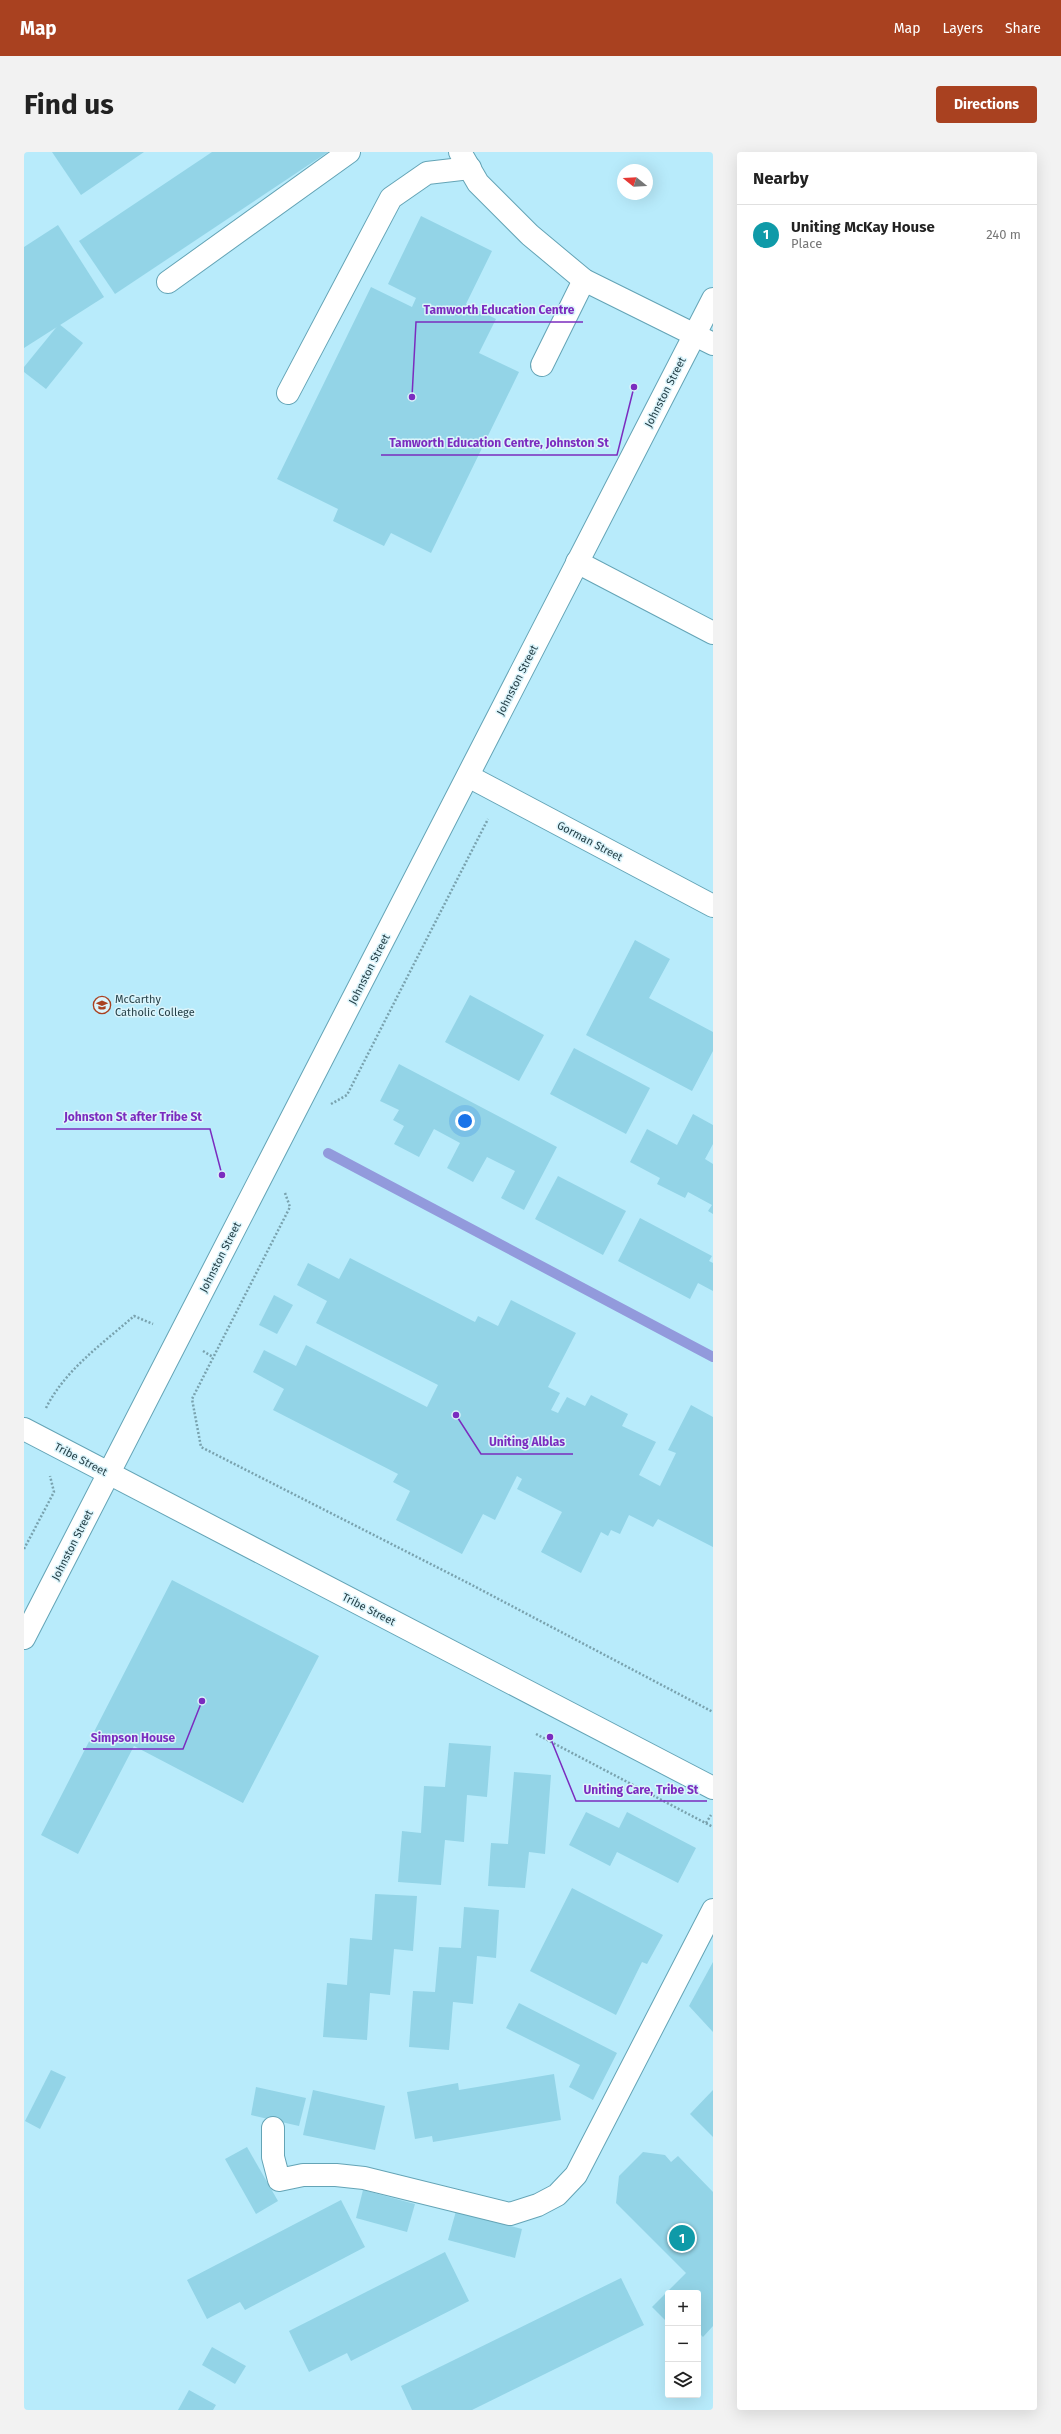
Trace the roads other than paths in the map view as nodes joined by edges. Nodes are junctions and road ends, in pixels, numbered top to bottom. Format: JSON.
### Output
{"nodes":[{"id":1,"x":348,"y":152,"type":"edge"},
{"id":2,"x":465,"y":160,"type":"edge"},
{"id":3,"x":584,"y":280,"type":"junction"},
{"id":4,"x":168,"y":282,"type":"dead end"},
{"id":5,"x":713,"y":299,"type":"edge"},
{"id":6,"x":704,"y":340,"type":"edge"},
{"id":7,"x":542,"y":365,"type":"dead end"},
{"id":8,"x":288,"y":393,"type":"dead end"},
{"id":9,"x":577,"y":562,"type":"junction"},
{"id":10,"x":713,"y":633,"type":"edge"},
{"id":11,"x":468,"y":776,"type":"junction"},
{"id":12,"x":713,"y":906,"type":"edge"},
{"id":13,"x":29,"y":1432,"type":"edge"},
{"id":14,"x":109,"y":1474,"type":"junction"},
{"id":15,"x":24,"y":1638,"type":"edge"},
{"id":16,"x":713,"y":1788,"type":"edge"},
{"id":17,"x":713,"y":1910,"type":"edge"},
{"id":18,"x":273,"y":2128,"type":"dead end"}],
"edges":[{"from":1,"to":4,"type":"street"},
{"from":2,"to":3,"type":"street"},
{"from":2,"to":8,"type":"street"},
{"from":3,"to":6,"type":"street"},
{"from":3,"to":7,"type":"street"},
{"from":5,"to":6,"type":"street","name":"Johnston Street"},
{"from":6,"to":9,"type":"street","name":"Johnston Street"},
{"from":9,"to":10,"type":"street"},
{"from":9,"to":11,"type":"street","name":"Johnston Street"},
{"from":11,"to":12,"type":"street","name":"Gorman Street"},
{"from":11,"to":14,"type":"street","name":"Johnston Street"},
{"from":13,"to":14,"type":"street","name":"Tribe Street"},
{"from":14,"to":15,"type":"street","name":"Johnston Street"},
{"from":14,"to":16,"type":"street","name":"Tribe Street"},
{"from":17,"to":18,"type":"street"}]}
